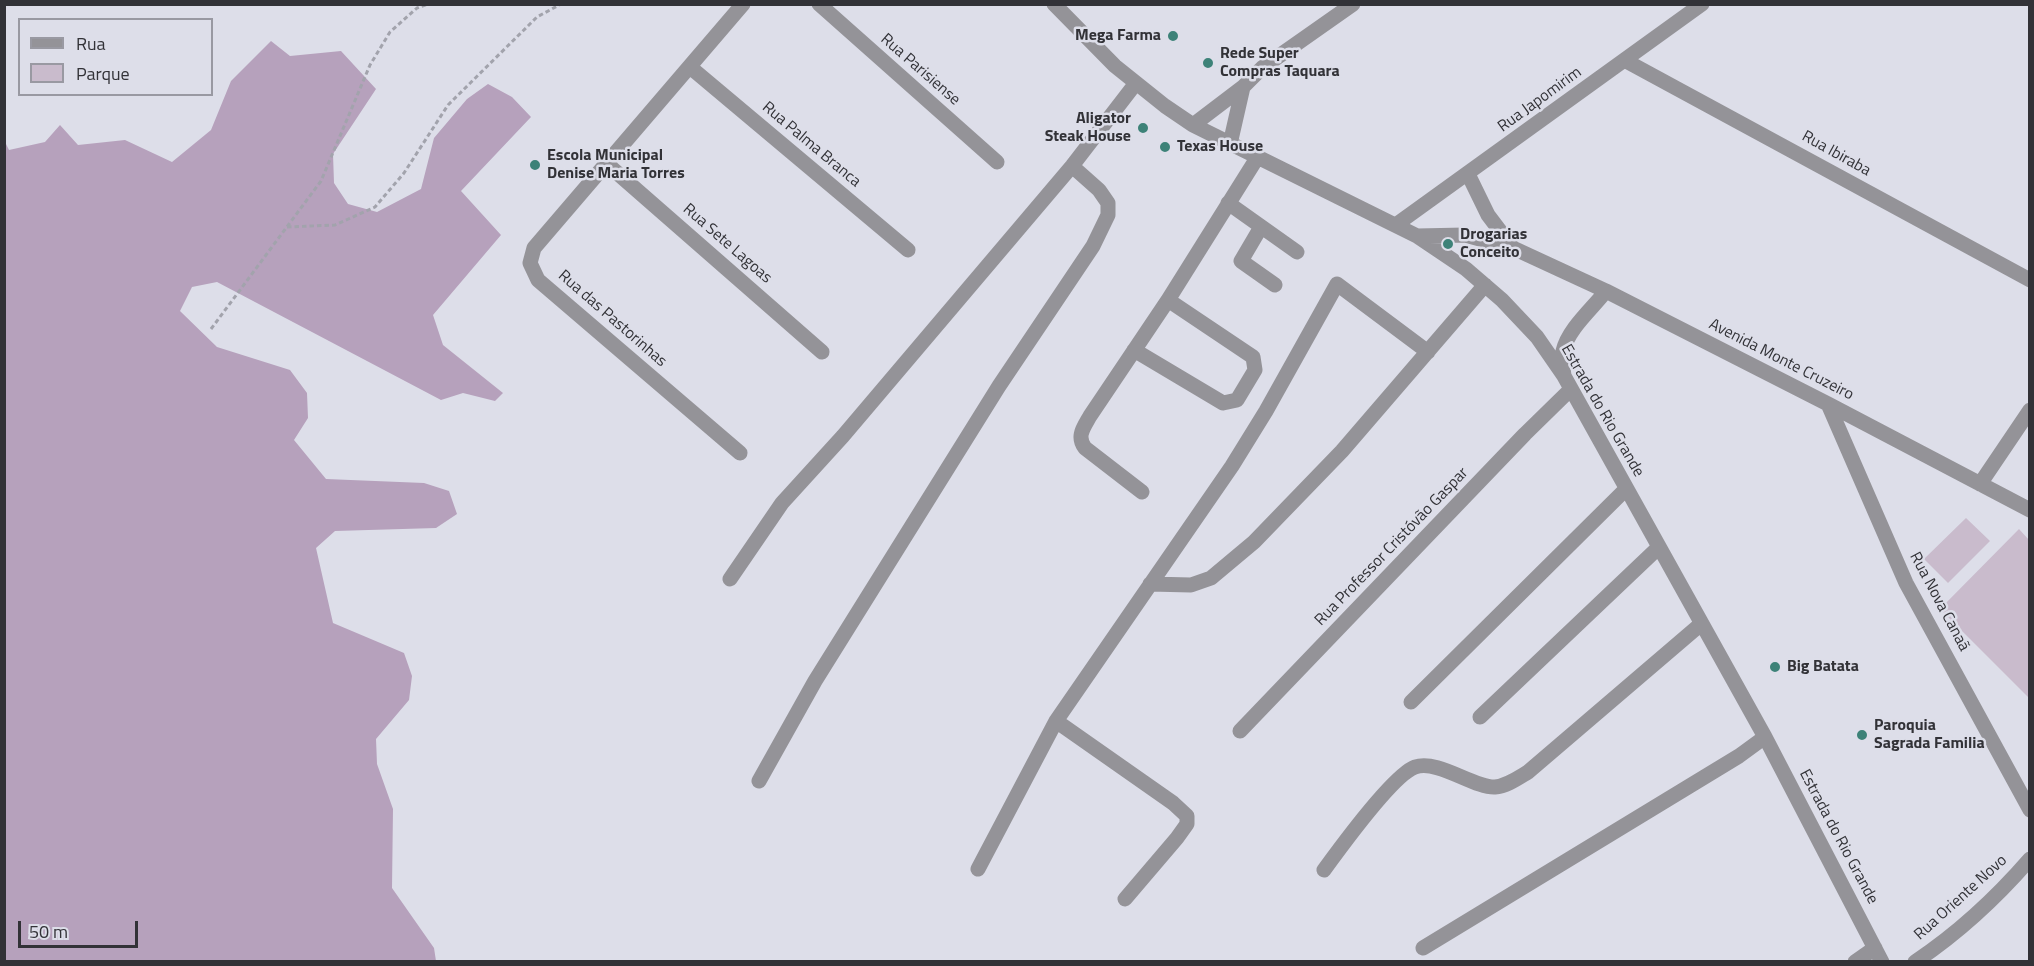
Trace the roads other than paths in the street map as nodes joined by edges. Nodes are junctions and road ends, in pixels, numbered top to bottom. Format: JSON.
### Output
{"nodes":[{"id":1,"x":743,"y":4,"type":"edge"},
{"id":2,"x":819,"y":4,"type":"edge"},
{"id":3,"x":1054,"y":4,"type":"edge"},
{"id":4,"x":1353,"y":4,"type":"edge"},
{"id":5,"x":1702,"y":4,"type":"edge"},
{"id":6,"x":1626,"y":60,"type":"junction"},
{"id":7,"x":690,"y":67,"type":"junction"},
{"id":8,"x":1136,"y":83,"type":"junction"},
{"id":9,"x":1243,"y":87,"type":"junction"},
{"id":10,"x":1192,"y":125,"type":"junction"},
{"id":11,"x":1230,"y":144,"type":"junction"},
{"id":12,"x":1257,"y":158,"type":"junction"},
{"id":13,"x":997,"y":162,"type":"dead end"},
{"id":14,"x":607,"y":164,"type":"junction"},
{"id":15,"x":1072,"y":166,"type":"junction"},
{"id":16,"x":1468,"y":174,"type":"junction"},
{"id":17,"x":1228,"y":204,"type":"junction"},
{"id":18,"x":1397,"y":224,"type":"junction"},
{"id":19,"x":1261,"y":227,"type":"junction"},
{"id":20,"x":1417,"y":236,"type":"junction"},
{"id":21,"x":1513,"y":248,"type":"junction"},
{"id":22,"x":908,"y":250,"type":"dead end"},
{"id":23,"x":1297,"y":252,"type":"dead end"},
{"id":24,"x":2030,"y":280,"type":"edge"},
{"id":25,"x":1275,"y":285,"type":"dead end"},
{"id":26,"x":1485,"y":285,"type":"junction"},
{"id":27,"x":1606,"y":291,"type":"junction"},
{"id":28,"x":1168,"y":300,"type":"junction"},
{"id":29,"x":1563,"y":348,"type":"junction"},
{"id":30,"x":1134,"y":350,"type":"junction"},
{"id":31,"x":1547,"y":351,"type":"junction"},
{"id":32,"x":822,"y":352,"type":"dead end"},
{"id":33,"x":1428,"y":352,"type":"junction"},
{"id":34,"x":1564,"y":376,"type":"junction"},
{"id":35,"x":1571,"y":389,"type":"junction"},
{"id":36,"x":1828,"y":404,"type":"junction"},
{"id":37,"x":2030,"y":410,"type":"edge"},
{"id":38,"x":740,"y":453,"type":"dead end"},
{"id":39,"x":1980,"y":484,"type":"junction"},
{"id":40,"x":1626,"y":489,"type":"junction"},
{"id":41,"x":1142,"y":492,"type":"dead end"},
{"id":42,"x":2030,"y":510,"type":"edge"},
{"id":43,"x":1659,"y":547,"type":"junction"},
{"id":44,"x":730,"y":579,"type":"dead end"},
{"id":45,"x":1150,"y":584,"type":"junction"},
{"id":46,"x":1701,"y":624,"type":"junction"},
{"id":47,"x":1411,"y":702,"type":"dead end"},
{"id":48,"x":1480,"y":717,"type":"dead end"},
{"id":49,"x":1056,"y":721,"type":"junction"},
{"id":50,"x":1240,"y":731,"type":"dead end"},
{"id":51,"x":1765,"y":736,"type":"junction"},
{"id":52,"x":759,"y":781,"type":"dead end"},
{"id":53,"x":2030,"y":810,"type":"edge"},
{"id":54,"x":2030,"y":859,"type":"edge"},
{"id":55,"x":978,"y":869,"type":"dead end"},
{"id":56,"x":1324,"y":870,"type":"dead end"},
{"id":57,"x":1125,"y":899,"type":"dead end"},
{"id":58,"x":1423,"y":948,"type":"dead end"},
{"id":59,"x":1879,"y":955,"type":"edge"},
{"id":60,"x":1855,"y":962,"type":"edge"},
{"id":61,"x":1915,"y":962,"type":"edge"}],
"edges":[{"from":1,"to":7,"type":"street","name":"Rua das Pastorinhas"},
{"from":2,"to":13,"type":"street","name":"Rua Parisiense"},
{"from":3,"to":8,"type":"street","name":"Estrada do Rio Grande"},
{"from":4,"to":9,"type":"street"},
{"from":5,"to":6,"type":"street","name":"Rua Japomirim"},
{"from":6,"to":16,"type":"street","name":"Rua Japomirim"},
{"from":6,"to":24,"type":"street","name":"Rua Ibiraba"},
{"from":7,"to":14,"type":"street","name":"Rua das Pastorinhas"},
{"from":7,"to":22,"type":"street","name":"Rua Palma Branca"},
{"from":8,"to":10,"type":"street","name":"Estrada do Rio Grande"},
{"from":8,"to":15,"type":"street"},
{"from":9,"to":10,"type":"street"},
{"from":9,"to":11,"type":"street"},
{"from":10,"to":11,"type":"street","name":"Estrada do Rio Grande"},
{"from":11,"to":12,"type":"street","name":"Estrada do Rio Grande"},
{"from":12,"to":17,"type":"street"},
{"from":12,"to":18,"type":"street","name":"Estrada do Rio Grande"},
{"from":14,"to":32,"type":"street","name":"Rua Sete Lagoas"},
{"from":14,"to":38,"type":"street","name":"Rua das Pastorinhas"},
{"from":15,"to":44,"type":"street"},
{"from":15,"to":52,"type":"street"},
{"from":16,"to":18,"type":"street","name":"Rua Japomirim"},
{"from":16,"to":21,"type":"street","name":"Avenida Monte Cruzeiro"},
{"from":17,"to":19,"type":"street"},
{"from":17,"to":28,"type":"street"},
{"from":18,"to":20,"type":"street","name":"Estrada do Rio Grande"},
{"from":19,"to":23,"type":"street"},
{"from":19,"to":25,"type":"street"},
{"from":20,"to":21,"type":"street","name":"Avenida Monte Cruzeiro"},
{"from":20,"to":26,"type":"street","name":"Estrada do Rio Grande"},
{"from":21,"to":27,"type":"street","name":"Avenida Monte Cruzeiro"},
{"from":26,"to":31,"type":"street","name":"Estrada do Rio Grande"},
{"from":26,"to":33,"type":"street"},
{"from":27,"to":29,"type":"street"},
{"from":27,"to":36,"type":"street","name":"Avenida Monte Cruzeiro"},
{"from":28,"to":30,"type":"street"},
{"from":28,"to":30,"type":"street"},
{"from":29,"to":31,"type":"street"},
{"from":29,"to":34,"type":"street"},
{"from":30,"to":41,"type":"street"},
{"from":31,"to":34,"type":"street","name":"Estrada do Rio Grande"},
{"from":33,"to":45,"type":"street"},
{"from":33,"to":45,"type":"street"},
{"from":34,"to":35,"type":"street","name":"Estrada do Rio Grande"},
{"from":35,"to":40,"type":"street","name":"Estrada do Rio Grande"},
{"from":35,"to":50,"type":"street","name":"Rua Professor Cristóvão Gaspar"},
{"from":36,"to":39,"type":"street","name":"Avenida Monte Cruzeiro"},
{"from":36,"to":53,"type":"street","name":"Rua Nova Canaã"},
{"from":37,"to":39,"type":"street"},
{"from":39,"to":42,"type":"street","name":"Avenida Monte Cruzeiro"},
{"from":40,"to":43,"type":"street","name":"Estrada do Rio Grande"},
{"from":40,"to":47,"type":"street"},
{"from":43,"to":46,"type":"street","name":"Estrada do Rio Grande"},
{"from":43,"to":48,"type":"street"},
{"from":45,"to":49,"type":"street"},
{"from":46,"to":51,"type":"street","name":"Estrada do Rio Grande"},
{"from":46,"to":56,"type":"street"},
{"from":49,"to":55,"type":"street"},
{"from":49,"to":57,"type":"street"},
{"from":51,"to":58,"type":"street"},
{"from":51,"to":59,"type":"street","name":"Estrada do Rio Grande"},
{"from":54,"to":61,"type":"street","name":"Rua Oriente Novo"},
{"from":59,"to":60,"type":"street"}]}
